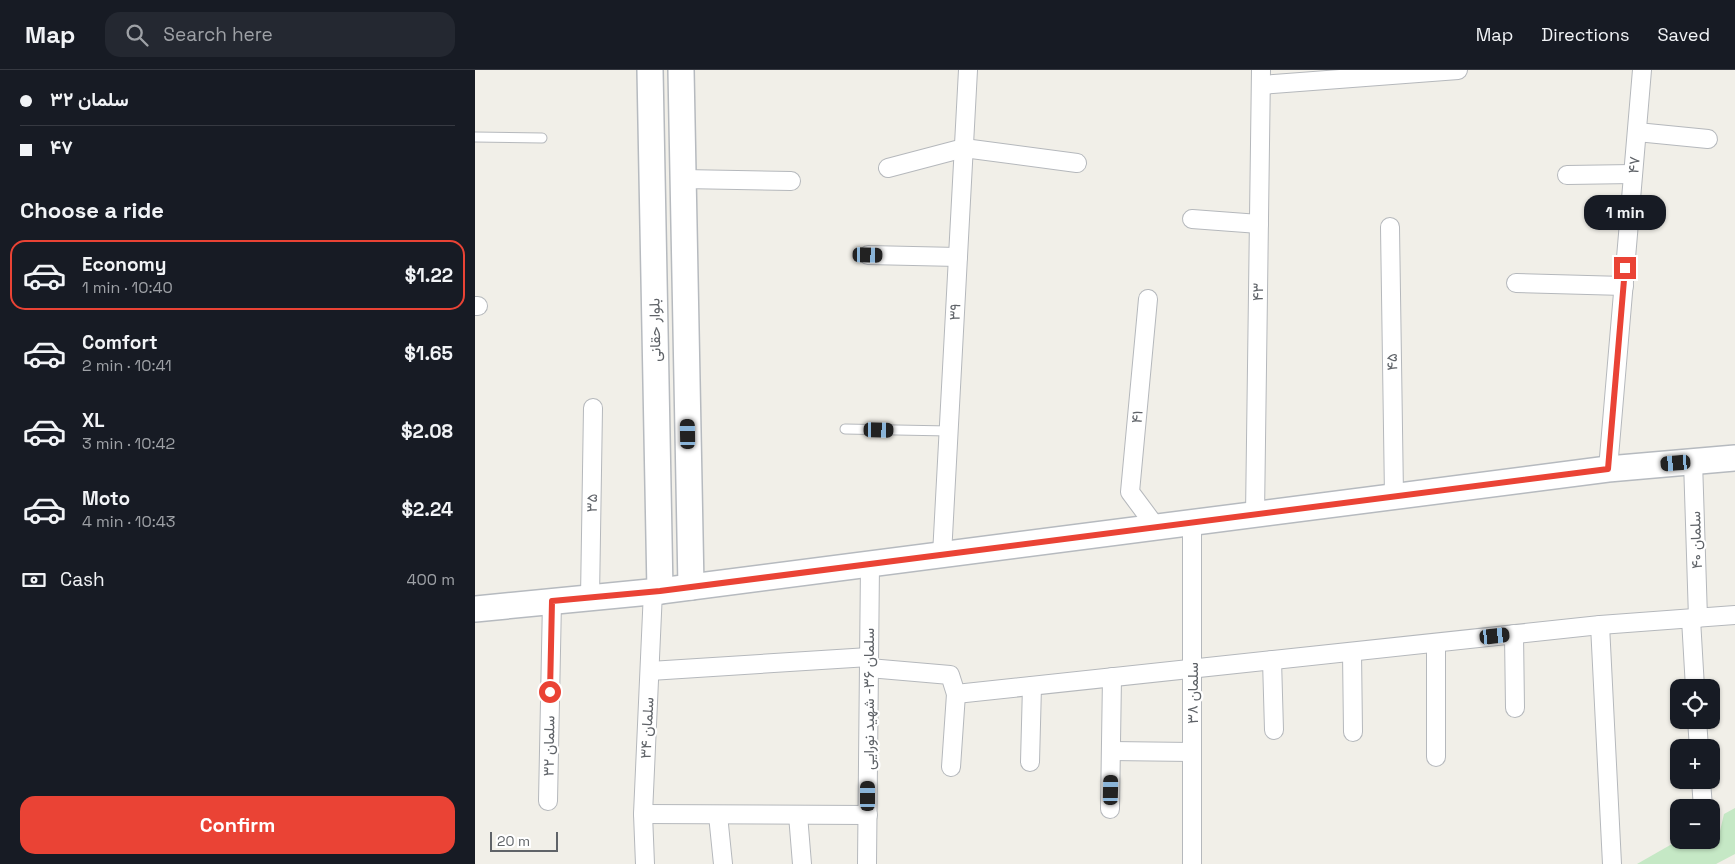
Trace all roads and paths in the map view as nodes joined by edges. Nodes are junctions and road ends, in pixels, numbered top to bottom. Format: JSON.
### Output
{"nodes":[{"id":1,"x":650,"y":70,"type":"edge"},
{"id":2,"x":681,"y":70,"type":"edge"},
{"id":3,"x":968,"y":70,"type":"edge"},
{"id":4,"x":1458,"y":70,"type":"edge"},
{"id":5,"x":1642,"y":70,"type":"edge"},
{"id":6,"x":1261,"y":77,"type":"edge"},
{"id":7,"x":1637,"y":132,"type":"junction"},
{"id":8,"x":475,"y":137,"type":"edge"},
{"id":9,"x":542,"y":138,"type":"dead end"},
{"id":10,"x":1708,"y":139,"type":"dead end"},
{"id":11,"x":964,"y":148,"type":"junction"},
{"id":12,"x":1077,"y":163,"type":"dead end"},
{"id":13,"x":888,"y":168,"type":"dead end"},
{"id":14,"x":1633,"y":174,"type":"junction"},
{"id":15,"x":1567,"y":175,"type":"dead end"},
{"id":16,"x":683,"y":179,"type":"junction"},
{"id":17,"x":791,"y":181,"type":"dead end"},
{"id":18,"x":1192,"y":219,"type":"dead end"},
{"id":19,"x":1259,"y":224,"type":"junction"},
{"id":20,"x":1390,"y":227,"type":"dead end"},
{"id":21,"x":868,"y":255,"type":"dead end"},
{"id":22,"x":958,"y":257,"type":"junction"},
{"id":23,"x":1516,"y":283,"type":"dead end"},
{"id":24,"x":1624,"y":286,"type":"junction"},
{"id":25,"x":1148,"y":299,"type":"dead end"},
{"id":26,"x":593,"y":408,"type":"dead end"},
{"id":27,"x":845,"y":429,"type":"dead end"},
{"id":28,"x":949,"y":431,"type":"junction"},
{"id":29,"x":1735,"y":458,"type":"edge"},
{"id":30,"x":1693,"y":461,"type":"junction"},
{"id":31,"x":1608,"y":469,"type":"junction"},
{"id":32,"x":1394,"y":496,"type":"junction"},
{"id":33,"x":1255,"y":515,"type":"junction"},
{"id":34,"x":1192,"y":523,"type":"junction"},
{"id":35,"x":1156,"y":527,"type":"junction"},
{"id":36,"x":942,"y":555,"type":"junction"},
{"id":37,"x":870,"y":564,"type":"junction"},
{"id":38,"x":691,"y":587,"type":"junction"},
{"id":39,"x":657,"y":591,"type":"junction"},
{"id":40,"x":591,"y":598,"type":"junction"},
{"id":41,"x":552,"y":601,"type":"junction"},
{"id":42,"x":475,"y":609,"type":"edge"},
{"id":43,"x":1735,"y":615,"type":"edge"},
{"id":44,"x":1695,"y":618,"type":"junction"},
{"id":45,"x":1600,"y":625,"type":"junction"},
{"id":46,"x":1514,"y":634,"type":"junction"},
{"id":47,"x":1436,"y":642,"type":"junction"},
{"id":48,"x":1352,"y":652,"type":"junction"},
{"id":49,"x":1272,"y":660,"type":"junction"},
{"id":50,"x":869,"y":662,"type":"junction"},
{"id":51,"x":1193,"y":668,"type":"junction"},
{"id":52,"x":649,"y":671,"type":"junction"},
{"id":53,"x":1112,"y":677,"type":"junction"},
{"id":54,"x":1695,"y":679,"type":"edge"},
{"id":55,"x":1032,"y":686,"type":"junction"},
{"id":56,"x":956,"y":694,"type":"junction"},
{"id":57,"x":1515,"y":708,"type":"dead end"},
{"id":58,"x":1274,"y":730,"type":"dead end"},
{"id":59,"x":1353,"y":732,"type":"dead end"},
{"id":60,"x":1111,"y":751,"type":"junction"},
{"id":61,"x":1192,"y":752,"type":"junction"},
{"id":62,"x":1436,"y":757,"type":"dead end"},
{"id":63,"x":1030,"y":762,"type":"dead end"},
{"id":64,"x":951,"y":767,"type":"dead end"},
{"id":65,"x":548,"y":801,"type":"dead end"},
{"id":66,"x":1111,"y":809,"type":"dead end"},
{"id":67,"x":643,"y":814,"type":"junction"},
{"id":68,"x":798,"y":814,"type":"junction"},
{"id":69,"x":718,"y":815,"type":"junction"},
{"id":70,"x":868,"y":815,"type":"junction"},
{"id":71,"x":645,"y":864,"type":"edge"},
{"id":72,"x":723,"y":864,"type":"edge"},
{"id":73,"x":802,"y":864,"type":"edge"},
{"id":74,"x":867,"y":864,"type":"edge"},
{"id":75,"x":1191,"y":864,"type":"edge"},
{"id":76,"x":1613,"y":864,"type":"edge"}],
"edges":[{"from":1,"to":39,"type":"main road","name":"بلوار حقانی"},
{"from":2,"to":16,"type":"main road","name":"بلوار حقانی"},
{"from":3,"to":11,"type":"street","name":"۳۹"},
{"from":4,"to":6,"type":"street"},
{"from":5,"to":7,"type":"street","name":"۴۷"},
{"from":6,"to":19,"type":"street","name":"۴۳"},
{"from":7,"to":10,"type":"street"},
{"from":7,"to":14,"type":"street","name":"۴۷"},
{"from":8,"to":9,"type":"lane"},
{"from":11,"to":12,"type":"street"},
{"from":11,"to":13,"type":"street"},
{"from":11,"to":22,"type":"street","name":"۳۹"},
{"from":14,"to":15,"type":"street"},
{"from":14,"to":24,"type":"street","name":"۴۷"},
{"from":16,"to":17,"type":"street"},
{"from":16,"to":38,"type":"main road","name":"بلوار حقانی"},
{"from":18,"to":19,"type":"street"},
{"from":19,"to":33,"type":"street","name":"۴۳"},
{"from":20,"to":32,"type":"street","name":"۴۵"},
{"from":21,"to":22,"type":"street"},
{"from":22,"to":28,"type":"street","name":"۳۹"},
{"from":23,"to":24,"type":"street"},
{"from":24,"to":31,"type":"street","name":"۴۷"},
{"from":25,"to":35,"type":"street","name":"۴۱"},
{"from":26,"to":40,"type":"street","name":"۳۵"},
{"from":27,"to":28,"type":"lane"},
{"from":28,"to":36,"type":"street","name":"۳۹"},
{"from":29,"to":30,"type":"main road"},
{"from":30,"to":31,"type":"main road"},
{"from":30,"to":44,"type":"street","name":"سلمان ۴۰"},
{"from":31,"to":32,"type":"main road"},
{"from":32,"to":33,"type":"main road"},
{"from":33,"to":34,"type":"main road"},
{"from":34,"to":35,"type":"main road"},
{"from":34,"to":51,"type":"street","name":"سلمان ۳۸"},
{"from":35,"to":36,"type":"main road"},
{"from":36,"to":37,"type":"main road"},
{"from":37,"to":38,"type":"main road"},
{"from":37,"to":50,"type":"street","name":"سلمان ۳۶- شهید نورایی"},
{"from":38,"to":39,"type":"main road"},
{"from":39,"to":40,"type":"main road"},
{"from":39,"to":52,"type":"street","name":"سلمان ۳۴"},
{"from":40,"to":41,"type":"main road"},
{"from":41,"to":42,"type":"main road"},
{"from":41,"to":65,"type":"street","name":"سلمان ۳۲"},
{"from":43,"to":44,"type":"street"},
{"from":44,"to":45,"type":"street"},
{"from":44,"to":54,"type":"street","name":"سلمان ۴۰"},
{"from":45,"to":46,"type":"street"},
{"from":45,"to":76,"type":"street"},
{"from":46,"to":47,"type":"street"},
{"from":46,"to":57,"type":"street"},
{"from":47,"to":48,"type":"street"},
{"from":47,"to":62,"type":"street"},
{"from":48,"to":49,"type":"street"},
{"from":48,"to":59,"type":"street"},
{"from":49,"to":51,"type":"street"},
{"from":49,"to":58,"type":"street"},
{"from":50,"to":52,"type":"street"},
{"from":50,"to":56,"type":"street"},
{"from":50,"to":70,"type":"street","name":"سلمان ۳۶- شهید نورایی"},
{"from":51,"to":53,"type":"street"},
{"from":51,"to":61,"type":"street","name":"سلمان ۳۸"},
{"from":52,"to":67,"type":"street","name":"سلمان ۳۴"},
{"from":53,"to":55,"type":"street"},
{"from":53,"to":60,"type":"street"},
{"from":55,"to":56,"type":"street"},
{"from":55,"to":63,"type":"street"},
{"from":56,"to":64,"type":"street"},
{"from":60,"to":61,"type":"street"},
{"from":60,"to":66,"type":"street"},
{"from":61,"to":75,"type":"street","name":"سلمان ۳۸"},
{"from":67,"to":69,"type":"street"},
{"from":67,"to":71,"type":"street","name":"سلمان ۳۴"},
{"from":68,"to":69,"type":"street"},
{"from":68,"to":70,"type":"street"},
{"from":68,"to":73,"type":"street"},
{"from":69,"to":72,"type":"street"},
{"from":70,"to":74,"type":"street","name":"سلمان ۳۶- شهید نورایی"}]}
